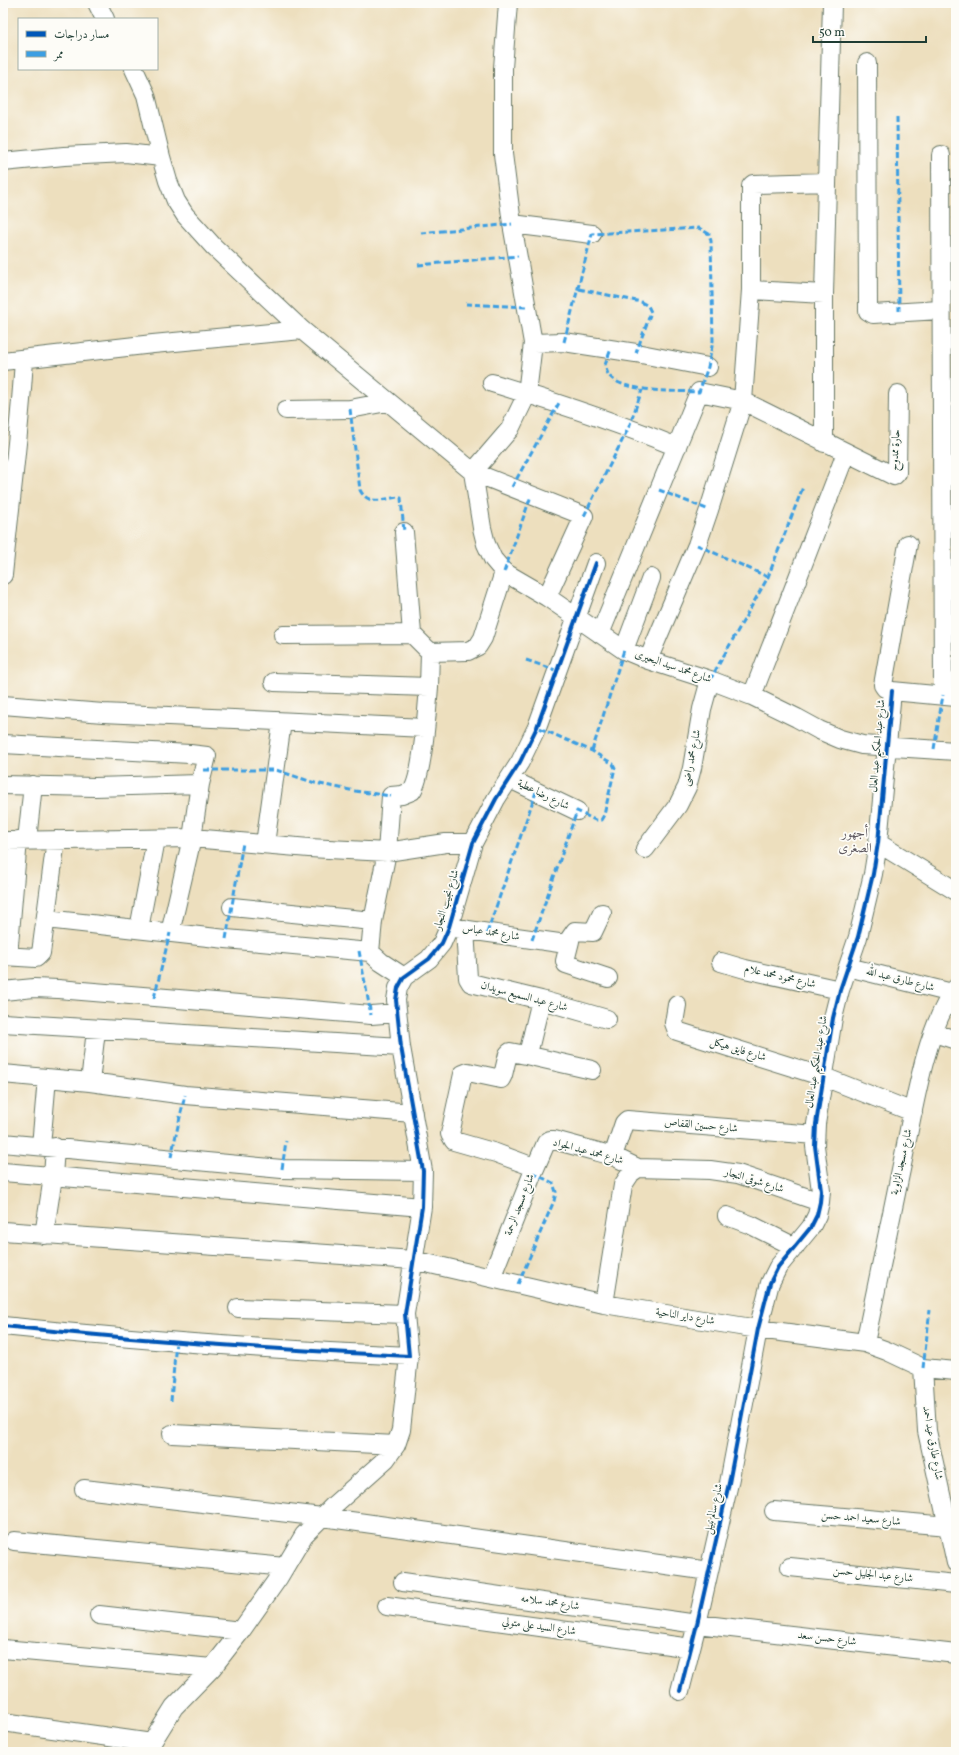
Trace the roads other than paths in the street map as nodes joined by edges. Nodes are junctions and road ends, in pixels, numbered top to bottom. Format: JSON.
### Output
{"nodes":[{"id":1,"x":98,"y":3,"type":"edge"},
{"id":2,"x":508,"y":3,"type":"edge"},
{"id":3,"x":832,"y":3,"type":"edge"},
{"id":4,"x":105,"y":18,"type":"edge"},
{"id":5,"x":867,"y":63,"type":"dead end"},
{"id":6,"x":134,"y":70,"type":"edge"},
{"id":7,"x":940,"y":155,"type":"dead end"},
{"id":8,"x":162,"y":157,"type":"junction"},
{"id":9,"x":3,"y":162,"type":"edge"},
{"id":10,"x":826,"y":182,"type":"junction"},
{"id":11,"x":512,"y":224,"type":"junction"},
{"id":12,"x":592,"y":234,"type":"dead end"},
{"id":13,"x":751,"y":290,"type":"junction"},
{"id":14,"x":824,"y":294,"type":"junction"},
{"id":15,"x":940,"y":310,"type":"junction"},
{"id":16,"x":302,"y":330,"type":"junction"},
{"id":17,"x":533,"y":343,"type":"junction"},
{"id":18,"x":24,"y":359,"type":"junction"},
{"id":19,"x":3,"y":361,"type":"edge"},
{"id":20,"x":708,"y":367,"type":"dead end"},
{"id":21,"x":492,"y":383,"type":"dead end"},
{"id":22,"x":527,"y":394,"type":"junction"},
{"id":23,"x":898,"y":394,"type":"dead end"},
{"id":24,"x":743,"y":401,"type":"junction"},
{"id":25,"x":387,"y":402,"type":"junction"},
{"id":26,"x":286,"y":410,"type":"dead end"},
{"id":27,"x":824,"y":443,"type":"junction"},
{"id":28,"x":677,"y":447,"type":"junction"},
{"id":29,"x":846,"y":453,"type":"junction"},
{"id":30,"x":473,"y":472,"type":"junction"},
{"id":31,"x":404,"y":532,"type":"dead end"},
{"id":32,"x":908,"y":544,"type":"dead end"},
{"id":33,"x":596,"y":563,"type":"dead end"},
{"id":34,"x":504,"y":572,"type":"junction"},
{"id":35,"x":3,"y":575,"type":"edge"},
{"id":36,"x":651,"y":578,"type":"dead end"},
{"id":37,"x":547,"y":597,"type":"junction"},
{"id":38,"x":577,"y":619,"type":"junction"},
{"id":39,"x":283,"y":634,"type":"dead end"},
{"id":40,"x":412,"y":634,"type":"junction"},
{"id":41,"x":600,"y":634,"type":"junction"},
{"id":42,"x":624,"y":650,"type":"junction"},
{"id":43,"x":430,"y":652,"type":"junction"},
{"id":44,"x":648,"y":660,"type":"junction"},
{"id":45,"x":710,"y":680,"type":"junction"},
{"id":46,"x":274,"y":682,"type":"dead end"},
{"id":47,"x":429,"y":687,"type":"junction"},
{"id":48,"x":892,"y":692,"type":"junction"},
{"id":49,"x":752,"y":696,"type":"junction"},
{"id":50,"x":949,"y":696,"type":"edge"},
{"id":51,"x":3,"y":705,"type":"edge"},
{"id":52,"x":282,"y":722,"type":"junction"},
{"id":53,"x":425,"y":728,"type":"junction"},
{"id":54,"x":3,"y":744,"type":"edge"},
{"id":55,"x":887,"y":747,"type":"junction"},
{"id":56,"x":956,"y":751,"type":"edge"},
{"id":57,"x":510,"y":779,"type":"junction"},
{"id":58,"x":200,"y":784,"type":"junction"},
{"id":59,"x":3,"y":785,"type":"edge"},
{"id":60,"x":33,"y":785,"type":"junction"},
{"id":61,"x":577,"y":811,"type":"dead end"},
{"id":62,"x":192,"y":838,"type":"junction"},
{"id":63,"x":156,"y":839,"type":"junction"},
{"id":64,"x":16,"y":840,"type":"edge"},
{"id":65,"x":56,"y":840,"type":"junction"},
{"id":66,"x":473,"y":843,"type":"junction"},
{"id":67,"x":878,"y":843,"type":"junction"},
{"id":68,"x":265,"y":844,"type":"junction"},
{"id":69,"x":645,"y":849,"type":"dead end"},
{"id":70,"x":387,"y":852,"type":"junction"},
{"id":71,"x":956,"y":891,"type":"edge"},
{"id":72,"x":232,"y":907,"type":"dead end"},
{"id":73,"x":602,"y":913,"type":"dead end"},
{"id":74,"x":46,"y":919,"type":"junction"},
{"id":75,"x":372,"y":921,"type":"junction"},
{"id":76,"x":457,"y":928,"type":"junction"},
{"id":77,"x":139,"y":929,"type":"junction"},
{"id":78,"x":170,"y":933,"type":"junction"},
{"id":79,"x":570,"y":941,"type":"junction"},
{"id":80,"x":370,"y":952,"type":"junction"},
{"id":81,"x":5,"y":956,"type":"edge"},
{"id":82,"x":721,"y":962,"type":"dead end"},
{"id":83,"x":848,"y":967,"type":"junction"},
{"id":84,"x":404,"y":977,"type":"junction"},
{"id":85,"x":608,"y":978,"type":"dead end"},
{"id":86,"x":840,"y":990,"type":"junction"},
{"id":87,"x":954,"y":990,"type":"edge"},
{"id":88,"x":3,"y":991,"type":"edge"},
{"id":89,"x":541,"y":1000,"type":"junction"},
{"id":90,"x":676,"y":1005,"type":"dead end"},
{"id":91,"x":397,"y":1013,"type":"junction"},
{"id":92,"x":607,"y":1019,"type":"dead end"},
{"id":93,"x":3,"y":1023,"type":"edge"},
{"id":94,"x":96,"y":1030,"type":"junction"},
{"id":95,"x":934,"y":1033,"type":"junction"},
{"id":96,"x":956,"y":1040,"type":"edge"},
{"id":97,"x":401,"y":1047,"type":"junction"},
{"id":98,"x":526,"y":1055,"type":"junction"},
{"id":99,"x":592,"y":1070,"type":"dead end"},
{"id":100,"x":3,"y":1074,"type":"edge"},
{"id":101,"x":824,"y":1077,"type":"junction"},
{"id":102,"x":47,"y":1078,"type":"junction"},
{"id":103,"x":90,"y":1082,"type":"junction"},
{"id":104,"x":913,"y":1112,"type":"junction"},
{"id":105,"x":413,"y":1113,"type":"junction"},
{"id":106,"x":815,"y":1135,"type":"junction"},
{"id":107,"x":3,"y":1143,"type":"edge"},
{"id":108,"x":48,"y":1147,"type":"junction"},
{"id":109,"x":613,"y":1156,"type":"junction"},
{"id":110,"x":638,"y":1168,"type":"junction"},
{"id":111,"x":282,"y":1169,"type":"junction"},
{"id":112,"x":424,"y":1171,"type":"junction"},
{"id":113,"x":3,"y":1172,"type":"edge"},
{"id":114,"x":533,"y":1173,"type":"junction"},
{"id":115,"x":53,"y":1177,"type":"junction"},
{"id":116,"x":276,"y":1195,"type":"junction"},
{"id":117,"x":820,"y":1202,"type":"junction"},
{"id":118,"x":422,"y":1207,"type":"junction"},
{"id":119,"x":727,"y":1216,"type":"dead end"},
{"id":120,"x":3,"y":1231,"type":"edge"},
{"id":121,"x":44,"y":1235,"type":"junction"},
{"id":122,"x":795,"y":1247,"type":"junction"},
{"id":123,"x":414,"y":1260,"type":"junction"},
{"id":124,"x":492,"y":1278,"type":"junction"},
{"id":125,"x":604,"y":1304,"type":"junction"},
{"id":126,"x":238,"y":1308,"type":"dead end"},
{"id":127,"x":405,"y":1314,"type":"junction"},
{"id":128,"x":3,"y":1326,"type":"edge"},
{"id":129,"x":758,"y":1328,"type":"junction"},
{"id":130,"x":865,"y":1343,"type":"junction"},
{"id":131,"x":409,"y":1356,"type":"junction"},
{"id":132,"x":922,"y":1368,"type":"junction"},
{"id":133,"x":956,"y":1371,"type":"edge"},
{"id":134,"x":172,"y":1434,"type":"dead end"},
{"id":135,"x":396,"y":1446,"type":"junction"},
{"id":136,"x":84,"y":1488,"type":"dead end"},
{"id":137,"x":774,"y":1511,"type":"dead end"},
{"id":138,"x":322,"y":1516,"type":"junction"},
{"id":139,"x":948,"y":1526,"type":"junction"},
{"id":140,"x":14,"y":1541,"type":"dead end"},
{"id":141,"x":956,"y":1563,"type":"edge"},
{"id":142,"x":285,"y":1567,"type":"junction"},
{"id":143,"x":790,"y":1567,"type":"dead end"},
{"id":144,"x":709,"y":1571,"type":"junction"},
{"id":145,"x":403,"y":1582,"type":"dead end"},
{"id":146,"x":956,"y":1584,"type":"edge"},
{"id":147,"x":387,"y":1606,"type":"dead end"},
{"id":148,"x":99,"y":1615,"type":"dead end"},
{"id":149,"x":697,"y":1624,"type":"junction"},
{"id":150,"x":241,"y":1631,"type":"junction"},
{"id":151,"x":691,"y":1648,"type":"junction"},
{"id":152,"x":3,"y":1649,"type":"edge"},
{"id":153,"x":956,"y":1654,"type":"edge"},
{"id":154,"x":212,"y":1668,"type":"junction"},
{"id":155,"x":680,"y":1691,"type":"dead end"},
{"id":156,"x":3,"y":1722,"type":"edge"},
{"id":157,"x":149,"y":1747,"type":"edge"}],
"edges":[{"from":1,"to":4,"type":"street"},
{"from":2,"to":11,"type":"street"},
{"from":3,"to":10,"type":"street"},
{"from":5,"to":15,"type":"street"},
{"from":6,"to":8,"type":"street"},
{"from":7,"to":15,"type":"street"},
{"from":8,"to":9,"type":"street"},
{"from":8,"to":16,"type":"street"},
{"from":10,"to":13,"type":"street"},
{"from":10,"to":14,"type":"street"},
{"from":11,"to":12,"type":"street"},
{"from":11,"to":17,"type":"street"},
{"from":13,"to":14,"type":"street"},
{"from":13,"to":24,"type":"street"},
{"from":14,"to":27,"type":"street"},
{"from":15,"to":50,"type":"street"},
{"from":16,"to":18,"type":"street"},
{"from":16,"to":25,"type":"street"},
{"from":17,"to":20,"type":"street"},
{"from":17,"to":22,"type":"street"},
{"from":18,"to":19,"type":"street"},
{"from":18,"to":35,"type":"street"},
{"from":21,"to":22,"type":"street"},
{"from":22,"to":28,"type":"street"},
{"from":22,"to":30,"type":"street"},
{"from":23,"to":29,"type":"street","name":"حارة ممدوح"},
{"from":24,"to":27,"type":"street"},
{"from":24,"to":28,"type":"street"},
{"from":24,"to":44,"type":"street"},
{"from":25,"to":26,"type":"street"},
{"from":25,"to":30,"type":"street"},
{"from":27,"to":29,"type":"street"},
{"from":28,"to":41,"type":"street"},
{"from":29,"to":49,"type":"street"},
{"from":30,"to":34,"type":"street","name":"شارع محمد سيد البحيرى"},
{"from":30,"to":37,"type":"street"},
{"from":31,"to":40,"type":"street"},
{"from":32,"to":48,"type":"street"},
{"from":33,"to":38,"type":"street","name":"شارع نجيب النجار"},
{"from":34,"to":37,"type":"street","name":"شارع محمد سيد البحيرى"},
{"from":34,"to":43,"type":"street"},
{"from":36,"to":42,"type":"street"},
{"from":37,"to":38,"type":"street","name":"شارع محمد سيد البحيرى"},
{"from":38,"to":41,"type":"street","name":"شارع محمد سيد البحيرى"},
{"from":38,"to":57,"type":"street","name":"شارع نجيب النجار"},
{"from":39,"to":40,"type":"street"},
{"from":40,"to":43,"type":"street"},
{"from":41,"to":42,"type":"street","name":"شارع محمد سيد البحيرى"},
{"from":42,"to":44,"type":"street","name":"شارع محمد سيد البحيرى"},
{"from":43,"to":47,"type":"street"},
{"from":44,"to":45,"type":"street","name":"شارع محمد سيد البحيرى"},
{"from":45,"to":49,"type":"street","name":"شارع محمد سيد البحيرى"},
{"from":45,"to":69,"type":"street","name":"شارع محمد راضى"},
{"from":46,"to":47,"type":"street"},
{"from":47,"to":53,"type":"street"},
{"from":48,"to":50,"type":"street"},
{"from":48,"to":55,"type":"street","name":"شارع عبد الحكيم عبد العال"},
{"from":49,"to":55,"type":"street","name":"شارع محمد سيد البحيرى"},
{"from":51,"to":52,"type":"street"},
{"from":52,"to":53,"type":"street"},
{"from":52,"to":68,"type":"street"},
{"from":53,"to":70,"type":"street"},
{"from":54,"to":58,"type":"street"},
{"from":55,"to":56,"type":"street","name":"شارع محمد سيد البحيرى"},
{"from":55,"to":67,"type":"street","name":"شارع عبد الحكيم عبد العال"},
{"from":57,"to":61,"type":"street","name":"شارع رضا عطية"},
{"from":57,"to":66,"type":"street","name":"شارع نجيب النجار"},
{"from":58,"to":60,"type":"street"},
{"from":58,"to":62,"type":"street"},
{"from":59,"to":60,"type":"street"},
{"from":60,"to":64,"type":"street"},
{"from":62,"to":63,"type":"street"},
{"from":62,"to":68,"type":"street"},
{"from":62,"to":78,"type":"street"},
{"from":63,"to":65,"type":"street"},
{"from":63,"to":77,"type":"street"},
{"from":64,"to":65,"type":"street"},
{"from":64,"to":81,"type":"street"},
{"from":65,"to":74,"type":"street"},
{"from":66,"to":70,"type":"street"},
{"from":66,"to":76,"type":"street","name":"شارع نجيب النجار"},
{"from":67,"to":71,"type":"street"},
{"from":67,"to":83,"type":"street","name":"شارع عبد الحكيم عبد العال"},
{"from":68,"to":70,"type":"street"},
{"from":70,"to":75,"type":"street"},
{"from":72,"to":75,"type":"street"},
{"from":73,"to":79,"type":"street"},
{"from":74,"to":77,"type":"street"},
{"from":74,"to":81,"type":"street"},
{"from":75,"to":80,"type":"street"},
{"from":76,"to":79,"type":"street","name":"شارع محمد عباس"},
{"from":76,"to":84,"type":"street","name":"شارع نجيب النجار"},
{"from":76,"to":89,"type":"street","name":"شارع عبد السميع سويدان"},
{"from":77,"to":78,"type":"street"},
{"from":78,"to":80,"type":"street"},
{"from":79,"to":85,"type":"street"},
{"from":80,"to":84,"type":"street"},
{"from":82,"to":86,"type":"street","name":"شارع محمود محمد علام"},
{"from":83,"to":86,"type":"street","name":"شارع عبد الحكيم عبد العال"},
{"from":83,"to":87,"type":"street","name":"شارع طارق عبد الله"},
{"from":84,"to":91,"type":"street"},
{"from":86,"to":101,"type":"street","name":"شارع عبد الحكيم عبد العال"},
{"from":87,"to":95,"type":"street","name":"شارع مسجد الزاوية"},
{"from":88,"to":91,"type":"street"},
{"from":89,"to":92,"type":"street","name":"شارع عبد السميع سويدان"},
{"from":89,"to":98,"type":"street"},
{"from":90,"to":101,"type":"street","name":"شارع فايق هيكل"},
{"from":91,"to":97,"type":"street"},
{"from":93,"to":94,"type":"street"},
{"from":94,"to":97,"type":"street"},
{"from":94,"to":103,"type":"street"},
{"from":95,"to":96,"type":"street"},
{"from":95,"to":104,"type":"street","name":"شارع مسجد الزاوية"},
{"from":97,"to":105,"type":"street"},
{"from":98,"to":99,"type":"street"},
{"from":98,"to":114,"type":"street","name":"شارع مسجد الرحمة"},
{"from":100,"to":102,"type":"street"},
{"from":101,"to":104,"type":"street"},
{"from":101,"to":106,"type":"street","name":"شارع عبد الحكيم عبد العال"},
{"from":102,"to":103,"type":"street"},
{"from":102,"to":108,"type":"street"},
{"from":103,"to":105,"type":"street"},
{"from":104,"to":130,"type":"street","name":"شارع مسجد الزاوية"},
{"from":105,"to":112,"type":"street"},
{"from":106,"to":109,"type":"street","name":"شارع حسين القفاص"},
{"from":106,"to":117,"type":"street","name":"شارع عبد الحكيم عبد العال"},
{"from":107,"to":108,"type":"street"},
{"from":108,"to":111,"type":"street"},
{"from":108,"to":115,"type":"street"},
{"from":109,"to":110,"type":"street","name":"شارع محمد عبد الجواد"},
{"from":109,"to":114,"type":"street","name":"شارع محمد عبد الجواد"},
{"from":110,"to":117,"type":"street","name":"شارع شوقى النجار"},
{"from":110,"to":125,"type":"street"},
{"from":111,"to":112,"type":"street"},
{"from":111,"to":116,"type":"street"},
{"from":112,"to":118,"type":"street"},
{"from":113,"to":115,"type":"street"},
{"from":114,"to":124,"type":"street","name":"شارع مسجد الرحمة"},
{"from":115,"to":116,"type":"street"},
{"from":115,"to":121,"type":"street"},
{"from":116,"to":118,"type":"street"},
{"from":117,"to":122,"type":"street","name":"شارع عبد الحكيم عبد العال"},
{"from":118,"to":123,"type":"street"},
{"from":119,"to":122,"type":"street"},
{"from":120,"to":121,"type":"street","name":"شارع داير الناحية"},
{"from":121,"to":123,"type":"street","name":"شارع داير الناحية"},
{"from":122,"to":129,"type":"street","name":"شارع عبد الحكيم عبد العال"},
{"from":123,"to":124,"type":"street","name":"شارع داير الناحية"},
{"from":123,"to":127,"type":"street"},
{"from":124,"to":125,"type":"street","name":"شارع داير الناحية"},
{"from":125,"to":129,"type":"street","name":"شارع داير الناحية"},
{"from":126,"to":127,"type":"street"},
{"from":127,"to":131,"type":"street"},
{"from":128,"to":131,"type":"street"},
{"from":129,"to":130,"type":"street","name":"شارع داير الناحية"},
{"from":129,"to":144,"type":"street","name":"شارع سالم نبيل"},
{"from":130,"to":132,"type":"street","name":"شارع داير الناحية"},
{"from":131,"to":135,"type":"street"},
{"from":132,"to":133,"type":"street","name":"شارع داير الناحية"},
{"from":132,"to":139,"type":"street","name":"شارع طارق عيد احمد"},
{"from":134,"to":135,"type":"street"},
{"from":135,"to":138,"type":"street"},
{"from":136,"to":138,"type":"street"},
{"from":137,"to":139,"type":"street","name":"شارع سعيد احمد حسن"},
{"from":138,"to":142,"type":"street"},
{"from":138,"to":144,"type":"street"},
{"from":139,"to":141,"type":"street","name":"شارع طارق عيد احمد"},
{"from":140,"to":142,"type":"street"},
{"from":142,"to":150,"type":"street"},
{"from":143,"to":146,"type":"street","name":"شارع عبد الجليل حسن"},
{"from":144,"to":149,"type":"street","name":"شارع سالم نبيل"},
{"from":145,"to":149,"type":"street","name":"شارع محمد سلامه"},
{"from":147,"to":151,"type":"street","name":"شارع السيد على متولي"},
{"from":148,"to":150,"type":"street"},
{"from":149,"to":151,"type":"street","name":"شارع سالم نبيل"},
{"from":149,"to":153,"type":"street","name":"شارع حسن سعد"},
{"from":150,"to":154,"type":"street"},
{"from":151,"to":155,"type":"street","name":"شارع سالم نبيل"},
{"from":152,"to":154,"type":"street"},
{"from":154,"to":157,"type":"street"},
{"from":156,"to":157,"type":"street"}]}
